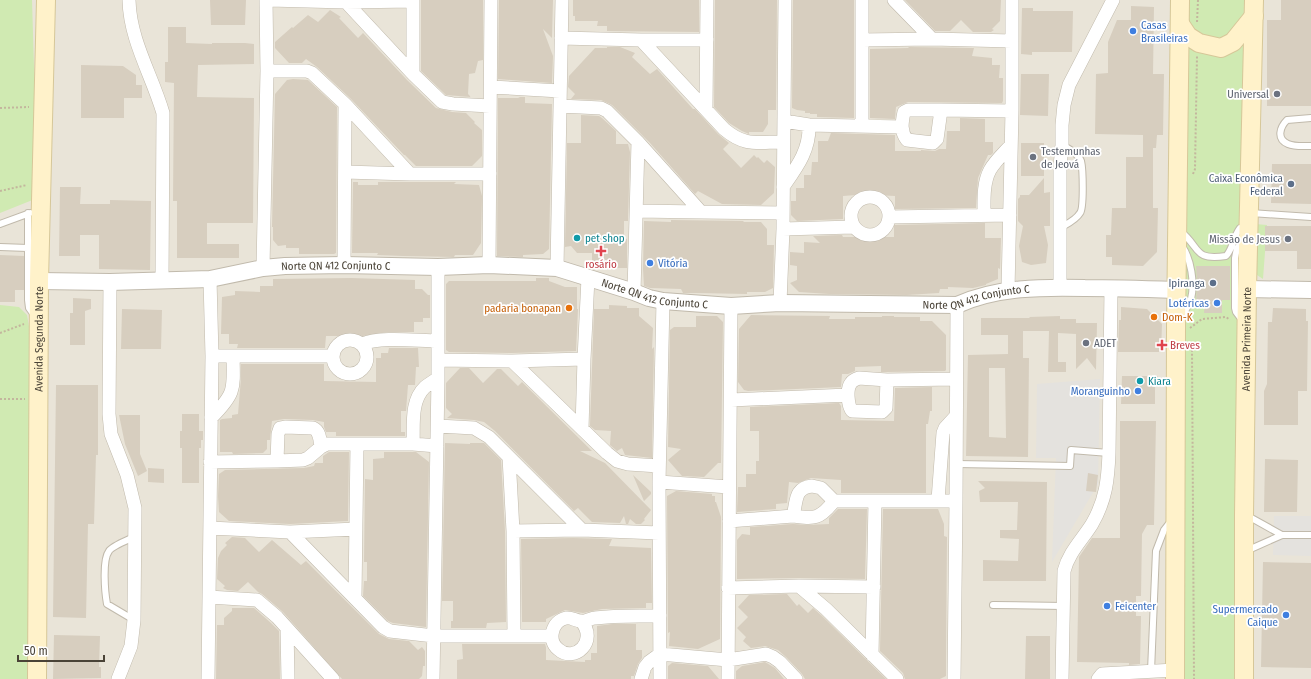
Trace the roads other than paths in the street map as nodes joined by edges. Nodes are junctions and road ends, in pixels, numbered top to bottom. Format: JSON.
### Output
{"nodes":[{"id":1,"x":46,"y":0,"type":"edge"},
{"id":2,"x":129,"y":0,"type":"edge"},
{"id":3,"x":266,"y":0,"type":"edge"},
{"id":4,"x":270,"y":0,"type":"edge"},
{"id":5,"x":491,"y":0,"type":"edge"},
{"id":6,"x":562,"y":0,"type":"edge"},
{"id":7,"x":707,"y":0,"type":"edge"},
{"id":8,"x":785,"y":0,"type":"edge"},
{"id":9,"x":862,"y":0,"type":"edge"},
{"id":10,"x":894,"y":0,"type":"edge"},
{"id":11,"x":1012,"y":0,"type":"edge"},
{"id":12,"x":1113,"y":0,"type":"edge"},
{"id":13,"x":1180,"y":0,"type":"edge"},
{"id":14,"x":413,"y":1,"type":"edge"},
{"id":15,"x":346,"y":2,"type":"junction"},
{"id":16,"x":1254,"y":8,"type":"edge"},
{"id":17,"x":1190,"y":22,"type":"junction"},
{"id":18,"x":561,"y":38,"type":"junction"},
{"id":19,"x":932,"y":39,"type":"junction"},
{"id":20,"x":641,"y":40,"type":"junction"},
{"id":21,"x":707,"y":40,"type":"junction"},
{"id":22,"x":862,"y":40,"type":"junction"},
{"id":23,"x":1012,"y":41,"type":"junction"},
{"id":24,"x":267,"y":71,"type":"junction"},
{"id":25,"x":413,"y":74,"type":"junction"},
{"id":26,"x":491,"y":87,"type":"junction"},
{"id":27,"x":560,"y":91,"type":"junction"},
{"id":28,"x":345,"y":104,"type":"junction"},
{"id":29,"x":490,"y":106,"type":"junction"},
{"id":30,"x":560,"y":106,"type":"junction"},
{"id":31,"x":706,"y":109,"type":"junction"},
{"id":32,"x":941,"y":110,"type":"junction"},
{"id":33,"x":1012,"y":110,"type":"junction"},
{"id":34,"x":1311,"y":118,"type":"edge"},
{"id":35,"x":784,"y":121,"type":"junction"},
{"id":36,"x":809,"y":125,"type":"junction"},
{"id":37,"x":862,"y":126,"type":"junction"},
{"id":38,"x":902,"y":128,"type":"junction"},
{"id":39,"x":638,"y":142,"type":"junction"},
{"id":40,"x":783,"y":142,"type":"junction"},
{"id":41,"x":1011,"y":145,"type":"junction"},
{"id":42,"x":1062,"y":145,"type":"junction"},
{"id":43,"x":1311,"y":146,"type":"edge"},
{"id":44,"x":345,"y":172,"type":"junction"},
{"id":45,"x":410,"y":174,"type":"junction"},
{"id":46,"x":490,"y":174,"type":"junction"},
{"id":47,"x":783,"y":187,"type":"junction"},
{"id":48,"x":34,"y":212,"type":"junction"},
{"id":49,"x":637,"y":212,"type":"junction"},
{"id":50,"x":701,"y":212,"type":"junction"},
{"id":51,"x":783,"y":213,"type":"junction"},
{"id":52,"x":984,"y":214,"type":"junction"},
{"id":53,"x":1010,"y":215,"type":"junction"},
{"id":54,"x":889,"y":217,"type":"junction"},
{"id":55,"x":1311,"y":217,"type":"edge"},
{"id":56,"x":0,"y":224,"type":"edge"},
{"id":57,"x":1249,"y":226,"type":"junction"},
{"id":58,"x":853,"y":227,"type":"junction"},
{"id":59,"x":783,"y":228,"type":"junction"},
{"id":60,"x":1060,"y":228,"type":"junction"},
{"id":61,"x":1177,"y":235,"type":"junction"},
{"id":62,"x":0,"y":246,"type":"edge"},
{"id":63,"x":28,"y":248,"type":"junction"},
{"id":64,"x":1226,"y":256,"type":"junction"},
{"id":65,"x":1235,"y":258,"type":"junction"},
{"id":66,"x":344,"y":265,"type":"junction"},
{"id":67,"x":489,"y":265,"type":"junction"},
{"id":68,"x":438,"y":267,"type":"junction"},
{"id":69,"x":263,"y":268,"type":"junction"},
{"id":70,"x":558,"y":268,"type":"junction"},
{"id":71,"x":588,"y":278,"type":"junction"},
{"id":72,"x":210,"y":279,"type":"junction"},
{"id":73,"x":162,"y":280,"type":"junction"},
{"id":74,"x":39,"y":281,"type":"junction"},
{"id":75,"x":110,"y":282,"type":"junction"},
{"id":76,"x":1060,"y":287,"type":"junction"},
{"id":77,"x":1111,"y":288,"type":"junction"},
{"id":78,"x":1247,"y":289,"type":"junction"},
{"id":79,"x":1008,"y":290,"type":"junction"},
{"id":80,"x":1176,"y":290,"type":"junction"},
{"id":81,"x":1311,"y":290,"type":"edge"},
{"id":82,"x":634,"y":292,"type":"junction"},
{"id":83,"x":663,"y":301,"type":"junction"},
{"id":84,"x":780,"y":303,"type":"junction"},
{"id":85,"x":957,"y":305,"type":"junction"},
{"id":86,"x":731,"y":306,"type":"junction"},
{"id":87,"x":1239,"y":323,"type":"junction"},
{"id":88,"x":33,"y":325,"type":"junction"},
{"id":89,"x":1183,"y":327,"type":"junction"},
{"id":90,"x":438,"y":341,"type":"junction"},
{"id":91,"x":363,"y":344,"type":"junction"},
{"id":92,"x":212,"y":356,"type":"junction"},
{"id":93,"x":332,"y":356,"type":"junction"},
{"id":94,"x":233,"y":357,"type":"junction"},
{"id":95,"x":584,"y":359,"type":"junction"},
{"id":96,"x":438,"y":360,"type":"junction"},
{"id":97,"x":512,"y":361,"type":"junction"},
{"id":98,"x":438,"y":378,"type":"junction"},
{"id":99,"x":956,"y":379,"type":"junction"},
{"id":100,"x":887,"y":380,"type":"junction"},
{"id":101,"x":848,"y":395,"type":"junction"},
{"id":102,"x":731,"y":400,"type":"junction"},
{"id":103,"x":956,"y":416,"type":"junction"},
{"id":104,"x":211,"y":418,"type":"junction"},
{"id":105,"x":438,"y":426,"type":"junction"},
{"id":106,"x":582,"y":428,"type":"junction"},
{"id":107,"x":357,"y":444,"type":"junction"},
{"id":108,"x":413,"y":444,"type":"junction"},
{"id":109,"x":437,"y":446,"type":"junction"},
{"id":110,"x":321,"y":447,"type":"junction"},
{"id":111,"x":1109,"y":453,"type":"junction"},
{"id":112,"x":510,"y":458,"type":"junction"},
{"id":113,"x":277,"y":461,"type":"junction"},
{"id":114,"x":210,"y":462,"type":"junction"},
{"id":115,"x":956,"y":464,"type":"junction"},
{"id":116,"x":659,"y":466,"type":"junction"},
{"id":117,"x":659,"y":482,"type":"junction"},
{"id":118,"x":730,"y":487,"type":"junction"},
{"id":119,"x":938,"y":500,"type":"junction"},
{"id":120,"x":834,"y":501,"type":"junction"},
{"id":121,"x":875,"y":501,"type":"junction"},
{"id":122,"x":956,"y":501,"type":"junction"},
{"id":123,"x":1244,"y":514,"type":"junction"},
{"id":124,"x":793,"y":516,"type":"junction"},
{"id":125,"x":1175,"y":517,"type":"junction"},
{"id":126,"x":728,"y":521,"type":"junction"},
{"id":127,"x":210,"y":528,"type":"junction"},
{"id":128,"x":356,"y":530,"type":"junction"},
{"id":129,"x":582,"y":530,"type":"junction"},
{"id":130,"x":513,"y":531,"type":"junction"},
{"id":131,"x":290,"y":532,"type":"junction"},
{"id":132,"x":659,"y":533,"type":"junction"},
{"id":133,"x":1282,"y":534,"type":"junction"},
{"id":134,"x":1311,"y":535,"type":"edge"},
{"id":135,"x":135,"y":537,"type":"junction"},
{"id":136,"x":1245,"y":551,"type":"junction"},
{"id":137,"x":799,"y":586,"type":"junction"},
{"id":138,"x":874,"y":587,"type":"junction"},
{"id":139,"x":728,"y":588,"type":"junction"},
{"id":140,"x":208,"y":597,"type":"junction"},
{"id":141,"x":355,"y":597,"type":"junction"},
{"id":142,"x":993,"y":605,"type":"dead end"},
{"id":143,"x":1064,"y":606,"type":"junction"},
{"id":144,"x":660,"y":616,"type":"junction"},
{"id":145,"x":134,"y":620,"type":"junction"},
{"id":146,"x":581,"y":621,"type":"junction"},
{"id":147,"x":287,"y":629,"type":"junction"},
{"id":148,"x":514,"y":635,"type":"junction"},
{"id":149,"x":434,"y":636,"type":"junction"},
{"id":150,"x":552,"y":636,"type":"junction"},
{"id":151,"x":660,"y":654,"type":"junction"},
{"id":152,"x":872,"y":655,"type":"junction"},
{"id":153,"x":728,"y":660,"type":"junction"},
{"id":154,"x":1151,"y":671,"type":"junction"},
{"id":155,"x":1175,"y":674,"type":"edge"},
{"id":156,"x":37,"y":679,"type":"edge"},
{"id":157,"x":118,"y":679,"type":"edge"},
{"id":158,"x":208,"y":679,"type":"edge"},
{"id":159,"x":288,"y":679,"type":"edge"},
{"id":160,"x":333,"y":679,"type":"edge"},
{"id":161,"x":433,"y":679,"type":"edge"},
{"id":162,"x":641,"y":679,"type":"edge"},
{"id":163,"x":660,"y":679,"type":"edge"},
{"id":164,"x":728,"y":679,"type":"edge"},
{"id":165,"x":796,"y":679,"type":"edge"},
{"id":166,"x":897,"y":679,"type":"edge"},
{"id":167,"x":954,"y":679,"type":"edge"},
{"id":168,"x":1062,"y":679,"type":"edge"},
{"id":169,"x":1098,"y":679,"type":"edge"},
{"id":170,"x":1244,"y":679,"type":"edge"}],
"edges":[{"from":1,"to":48,"type":"main road","name":"Avenida Segunda Norte"},
{"from":2,"to":73,"type":"street"},
{"from":3,"to":24,"type":"street"},
{"from":4,"to":15,"type":"street"},
{"from":5,"to":26,"type":"street"},
{"from":6,"to":18,"type":"street"},
{"from":7,"to":21,"type":"street"},
{"from":8,"to":35,"type":"street"},
{"from":9,"to":22,"type":"street"},
{"from":10,"to":19,"type":"street"},
{"from":11,"to":23,"type":"street"},
{"from":12,"to":42,"type":"street"},
{"from":13,"to":17,"type":"main road"},
{"from":14,"to":15,"type":"street"},
{"from":14,"to":25,"type":"street"},
{"from":15,"to":25,"type":"street"},
{"from":16,"to":17,"type":"main road"},
{"from":16,"to":57,"type":"main road","name":"Avenida Primeira Norte"},
{"from":17,"to":61,"type":"main road"},
{"from":18,"to":20,"type":"street"},
{"from":18,"to":27,"type":"street"},
{"from":19,"to":22,"type":"street"},
{"from":19,"to":23,"type":"street"},
{"from":20,"to":21,"type":"street"},
{"from":20,"to":31,"type":"street"},
{"from":21,"to":31,"type":"street"},
{"from":22,"to":37,"type":"street"},
{"from":23,"to":33,"type":"street"},
{"from":24,"to":28,"type":"street"},
{"from":24,"to":69,"type":"street"},
{"from":25,"to":29,"type":"street"},
{"from":26,"to":27,"type":"street"},
{"from":26,"to":29,"type":"street"},
{"from":27,"to":30,"type":"street"},
{"from":28,"to":44,"type":"street"},
{"from":28,"to":45,"type":"street"},
{"from":29,"to":46,"type":"street"},
{"from":30,"to":39,"type":"street"},
{"from":30,"to":70,"type":"street"},
{"from":31,"to":40,"type":"street"},
{"from":32,"to":33,"type":"street"},
{"from":32,"to":38,"type":"street"},
{"from":32,"to":38,"type":"street"},
{"from":33,"to":41,"type":"street"},
{"from":34,"to":43,"type":"lane"},
{"from":35,"to":36,"type":"street"},
{"from":35,"to":40,"type":"street"},
{"from":36,"to":37,"type":"street"},
{"from":36,"to":47,"type":"street"},
{"from":37,"to":38,"type":"street"},
{"from":39,"to":49,"type":"street"},
{"from":39,"to":50,"type":"street"},
{"from":40,"to":47,"type":"street"},
{"from":41,"to":52,"type":"street"},
{"from":41,"to":53,"type":"street"},
{"from":42,"to":60,"type":"street"},
{"from":42,"to":60,"type":"lane"},
{"from":44,"to":45,"type":"street"},
{"from":44,"to":66,"type":"street"},
{"from":45,"to":46,"type":"street"},
{"from":46,"to":67,"type":"street"},
{"from":47,"to":51,"type":"street"},
{"from":48,"to":56,"type":"lane"},
{"from":48,"to":63,"type":"lane"},
{"from":48,"to":74,"type":"main road","name":"Avenida Segunda Norte"},
{"from":49,"to":50,"type":"street"},
{"from":49,"to":82,"type":"street"},
{"from":50,"to":51,"type":"street"},
{"from":51,"to":59,"type":"street"},
{"from":52,"to":53,"type":"street"},
{"from":52,"to":54,"type":"street"},
{"from":53,"to":79,"type":"street"},
{"from":54,"to":58,"type":"street"},
{"from":54,"to":58,"type":"street"},
{"from":55,"to":57,"type":"lane"},
{"from":57,"to":64,"type":"lane"},
{"from":57,"to":65,"type":"lane"},
{"from":57,"to":78,"type":"main road","name":"Avenida Primeira Norte"},
{"from":58,"to":59,"type":"street"},
{"from":59,"to":84,"type":"street"},
{"from":60,"to":76,"type":"street"},
{"from":61,"to":64,"type":"lane"},
{"from":61,"to":80,"type":"main road"},
{"from":61,"to":89,"type":"lane"},
{"from":62,"to":63,"type":"lane"},
{"from":63,"to":88,"type":"lane"},
{"from":64,"to":65,"type":"lane"},
{"from":65,"to":87,"type":"lane"},
{"from":66,"to":68,"type":"street","name":"Norte QN 412 Conjunto C"},
{"from":66,"to":69,"type":"street","name":"Norte QN 412 Conjunto C"},
{"from":67,"to":68,"type":"street","name":"Norte QN 412 Conjunto C"},
{"from":67,"to":70,"type":"street","name":"Norte QN 412 Conjunto C"},
{"from":68,"to":90,"type":"street"},
{"from":69,"to":72,"type":"street","name":"Norte QN 412 Conjunto C"},
{"from":70,"to":71,"type":"street","name":"Norte QN 412 Conjunto C"},
{"from":71,"to":82,"type":"street","name":"Norte QN 412 Conjunto C"},
{"from":71,"to":95,"type":"street"},
{"from":72,"to":73,"type":"street","name":"Norte QN 412 Conjunto C"},
{"from":72,"to":92,"type":"street"},
{"from":73,"to":75,"type":"street","name":"Norte QN 412 Conjunto C"},
{"from":74,"to":75,"type":"street","name":"Norte QN 412 Conjunto C"},
{"from":74,"to":88,"type":"main road","name":"Avenida Segunda Norte"},
{"from":75,"to":135,"type":"street"},
{"from":76,"to":77,"type":"street","name":"Norte QN 412 Conjunto C"},
{"from":76,"to":79,"type":"street","name":"Norte QN 412 Conjunto C"},
{"from":77,"to":80,"type":"street","name":"Norte QN 412 Conjunto C"},
{"from":77,"to":111,"type":"street"},
{"from":78,"to":81,"type":"street"},
{"from":78,"to":87,"type":"main road","name":"Avenida Primeira Norte"},
{"from":79,"to":85,"type":"street","name":"Norte QN 412 Conjunto C"},
{"from":80,"to":89,"type":"main road"},
{"from":82,"to":83,"type":"street","name":"Norte QN 412 Conjunto C"},
{"from":83,"to":86,"type":"street","name":"Norte QN 412 Conjunto C"},
{"from":83,"to":116,"type":"street"},
{"from":84,"to":85,"type":"street","name":"Norte QN 412 Conjunto C"},
{"from":84,"to":86,"type":"street","name":"Norte QN 412 Conjunto C"},
{"from":85,"to":99,"type":"street"},
{"from":86,"to":102,"type":"street"},
{"from":87,"to":123,"type":"main road","name":"Avenida Primeira Norte"},
{"from":88,"to":156,"type":"main road","name":"Avenida Segunda Norte"},
{"from":89,"to":125,"type":"main road"},
{"from":90,"to":91,"type":"street"},
{"from":90,"to":96,"type":"street"},
{"from":91,"to":93,"type":"street"},
{"from":91,"to":93,"type":"street"},
{"from":92,"to":94,"type":"street"},
{"from":92,"to":104,"type":"street"},
{"from":93,"to":94,"type":"street"},
{"from":94,"to":104,"type":"street"},
{"from":95,"to":97,"type":"street"},
{"from":95,"to":106,"type":"street"},
{"from":96,"to":97,"type":"street"},
{"from":96,"to":98,"type":"street"},
{"from":97,"to":106,"type":"street"},
{"from":98,"to":105,"type":"street"},
{"from":98,"to":108,"type":"street"},
{"from":99,"to":100,"type":"street"},
{"from":99,"to":103,"type":"street"},
{"from":100,"to":101,"type":"street"},
{"from":100,"to":101,"type":"street"},
{"from":101,"to":102,"type":"street"},
{"from":102,"to":118,"type":"street"},
{"from":103,"to":115,"type":"street"},
{"from":103,"to":119,"type":"street"},
{"from":104,"to":114,"type":"street"},
{"from":105,"to":109,"type":"street"},
{"from":105,"to":112,"type":"street"},
{"from":106,"to":116,"type":"street"},
{"from":107,"to":108,"type":"street"},
{"from":107,"to":110,"type":"street"},
{"from":107,"to":128,"type":"street"},
{"from":108,"to":109,"type":"street"},
{"from":109,"to":149,"type":"street"},
{"from":110,"to":113,"type":"street"},
{"from":110,"to":113,"type":"street"},
{"from":111,"to":115,"type":"lane"},
{"from":111,"to":143,"type":"street"},
{"from":112,"to":129,"type":"street"},
{"from":112,"to":130,"type":"street"},
{"from":113,"to":114,"type":"street"},
{"from":114,"to":127,"type":"street"},
{"from":115,"to":122,"type":"street"},
{"from":116,"to":117,"type":"street"},
{"from":117,"to":118,"type":"street"},
{"from":117,"to":132,"type":"street"},
{"from":118,"to":126,"type":"street"},
{"from":119,"to":121,"type":"street"},
{"from":119,"to":122,"type":"street"},
{"from":120,"to":121,"type":"street"},
{"from":120,"to":124,"type":"street"},
{"from":120,"to":124,"type":"street"},
{"from":121,"to":138,"type":"street"},
{"from":122,"to":167,"type":"street"},
{"from":123,"to":133,"type":"lane"},
{"from":123,"to":136,"type":"main road","name":"Avenida Primeira Norte"},
{"from":124,"to":126,"type":"street"},
{"from":125,"to":154,"type":"lane"},
{"from":125,"to":155,"type":"main road"},
{"from":126,"to":139,"type":"street"},
{"from":127,"to":131,"type":"street"},
{"from":127,"to":140,"type":"street"},
{"from":128,"to":131,"type":"street"},
{"from":128,"to":141,"type":"street"},
{"from":129,"to":130,"type":"street"},
{"from":129,"to":132,"type":"street"},
{"from":130,"to":148,"type":"street"},
{"from":131,"to":141,"type":"street"},
{"from":132,"to":144,"type":"street"},
{"from":133,"to":134,"type":"lane"},
{"from":133,"to":136,"type":"lane"},
{"from":135,"to":145,"type":"street"},
{"from":135,"to":145,"type":"lane"},
{"from":136,"to":170,"type":"main road","name":"Avenida Primeira Norte"},
{"from":137,"to":138,"type":"street"},
{"from":137,"to":139,"type":"street"},
{"from":137,"to":152,"type":"street"},
{"from":138,"to":152,"type":"street"},
{"from":139,"to":153,"type":"street"},
{"from":140,"to":147,"type":"street"},
{"from":140,"to":158,"type":"street"},
{"from":141,"to":149,"type":"street"},
{"from":142,"to":143,"type":"lane"},
{"from":143,"to":168,"type":"street"},
{"from":144,"to":146,"type":"street"},
{"from":144,"to":151,"type":"street"},
{"from":145,"to":157,"type":"street"},
{"from":146,"to":150,"type":"street"},
{"from":146,"to":150,"type":"street"},
{"from":147,"to":159,"type":"street"},
{"from":147,"to":160,"type":"street"},
{"from":148,"to":149,"type":"street"},
{"from":148,"to":150,"type":"street"},
{"from":149,"to":161,"type":"street"},
{"from":151,"to":153,"type":"street"},
{"from":151,"to":162,"type":"street"},
{"from":151,"to":163,"type":"street"},
{"from":152,"to":166,"type":"street"},
{"from":153,"to":164,"type":"street"},
{"from":153,"to":165,"type":"street"},
{"from":154,"to":155,"type":"street"},
{"from":154,"to":169,"type":"street"}]}
